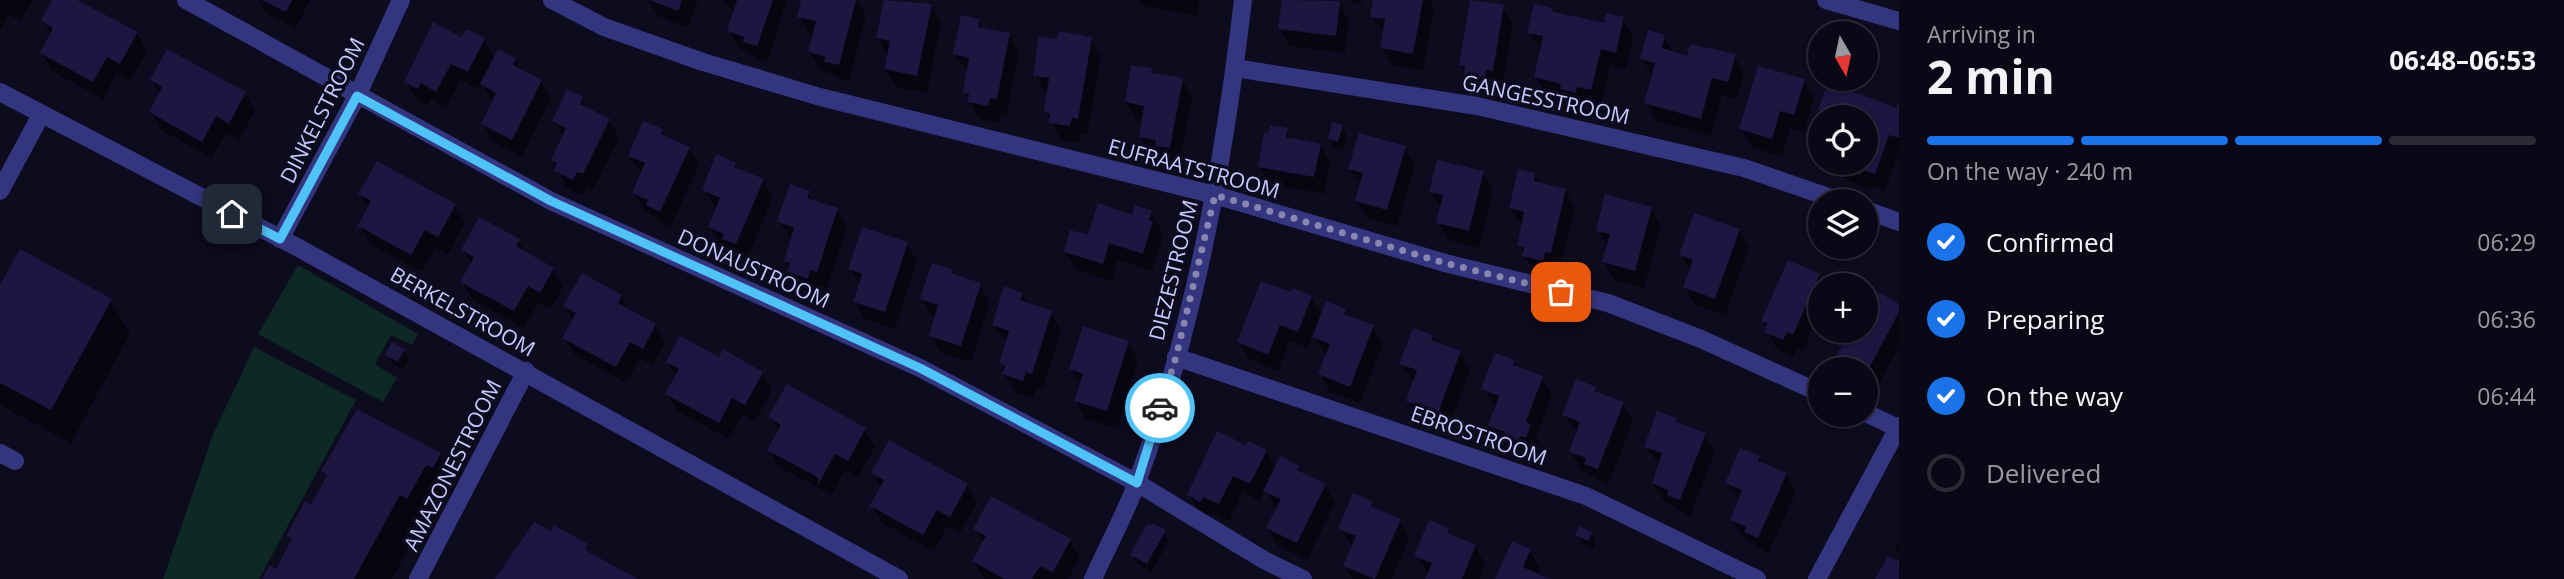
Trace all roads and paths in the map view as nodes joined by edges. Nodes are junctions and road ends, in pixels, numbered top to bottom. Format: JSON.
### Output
{"nodes":[{"id":1,"x":186,"y":0,"type":"edge"},
{"id":2,"x":401,"y":0,"type":"edge"},
{"id":3,"x":552,"y":0,"type":"edge"},
{"id":4,"x":1243,"y":0,"type":"edge"},
{"id":5,"x":1826,"y":0,"type":"edge"},
{"id":6,"x":1899,"y":22,"type":"edge"},
{"id":7,"x":1235,"y":68,"type":"junction"},
{"id":8,"x":0,"y":92,"type":"edge"},
{"id":9,"x":357,"y":96,"type":"junction"},
{"id":10,"x":41,"y":115,"type":"junction"},
{"id":11,"x":1808,"y":190,"type":"edge"},
{"id":12,"x":0,"y":191,"type":"edge"},
{"id":13,"x":1215,"y":195,"type":"junction"},
{"id":14,"x":1878,"y":214,"type":"edge"},
{"id":15,"x":1899,"y":222,"type":"edge"},
{"id":16,"x":280,"y":239,"type":"junction"},
{"id":17,"x":1176,"y":357,"type":"junction"},
{"id":18,"x":526,"y":371,"type":"junction"},
{"id":19,"x":1808,"y":388,"type":"edge"},
{"id":20,"x":1878,"y":418,"type":"edge"},
{"id":21,"x":1898,"y":427,"type":"edge"},
{"id":22,"x":1137,"y":483,"type":"junction"},
{"id":23,"x":418,"y":579,"type":"edge"},
{"id":24,"x":899,"y":579,"type":"edge"},
{"id":25,"x":1093,"y":579,"type":"edge"},
{"id":26,"x":1303,"y":579,"type":"edge"},
{"id":27,"x":1758,"y":579,"type":"edge"},
{"id":28,"x":1816,"y":579,"type":"edge"}],
"edges":[{"from":1,"to":9,"type":"street","name":"DONAUSTROOM"},
{"from":2,"to":9,"type":"street","name":"DINKELSTROOM"},
{"from":3,"to":13,"type":"street","name":"EUFRAATSTROOM"},
{"from":4,"to":7,"type":"street","name":"DIEZESTROOM"},
{"from":5,"to":6,"type":"street"},
{"from":7,"to":11,"type":"street","name":"GANGESSTROOM"},
{"from":7,"to":13,"type":"street","name":"DIEZESTROOM"},
{"from":8,"to":10,"type":"street","name":"BERKELSTROOM"},
{"from":9,"to":16,"type":"street","name":"DINKELSTROOM"},
{"from":9,"to":22,"type":"street","name":"DONAUSTROOM"},
{"from":10,"to":12,"type":"street"},
{"from":10,"to":16,"type":"street","name":"BERKELSTROOM"},
{"from":13,"to":17,"type":"street","name":"DIEZESTROOM"},
{"from":13,"to":19,"type":"street","name":"EUFRAATSTROOM"},
{"from":14,"to":15,"type":"street"},
{"from":16,"to":18,"type":"street","name":"BERKELSTROOM"},
{"from":17,"to":22,"type":"street","name":"DIEZESTROOM"},
{"from":17,"to":27,"type":"street","name":"EBROSTROOM"},
{"from":18,"to":23,"type":"street","name":"AMAZONESTROOM"},
{"from":18,"to":24,"type":"street","name":"BERKELSTROOM"},
{"from":20,"to":21,"type":"street"},
{"from":21,"to":28,"type":"street"},
{"from":22,"to":25,"type":"street","name":"DIEZESTROOM"},
{"from":22,"to":26,"type":"street","name":"DONAUSTROOM"}]}
